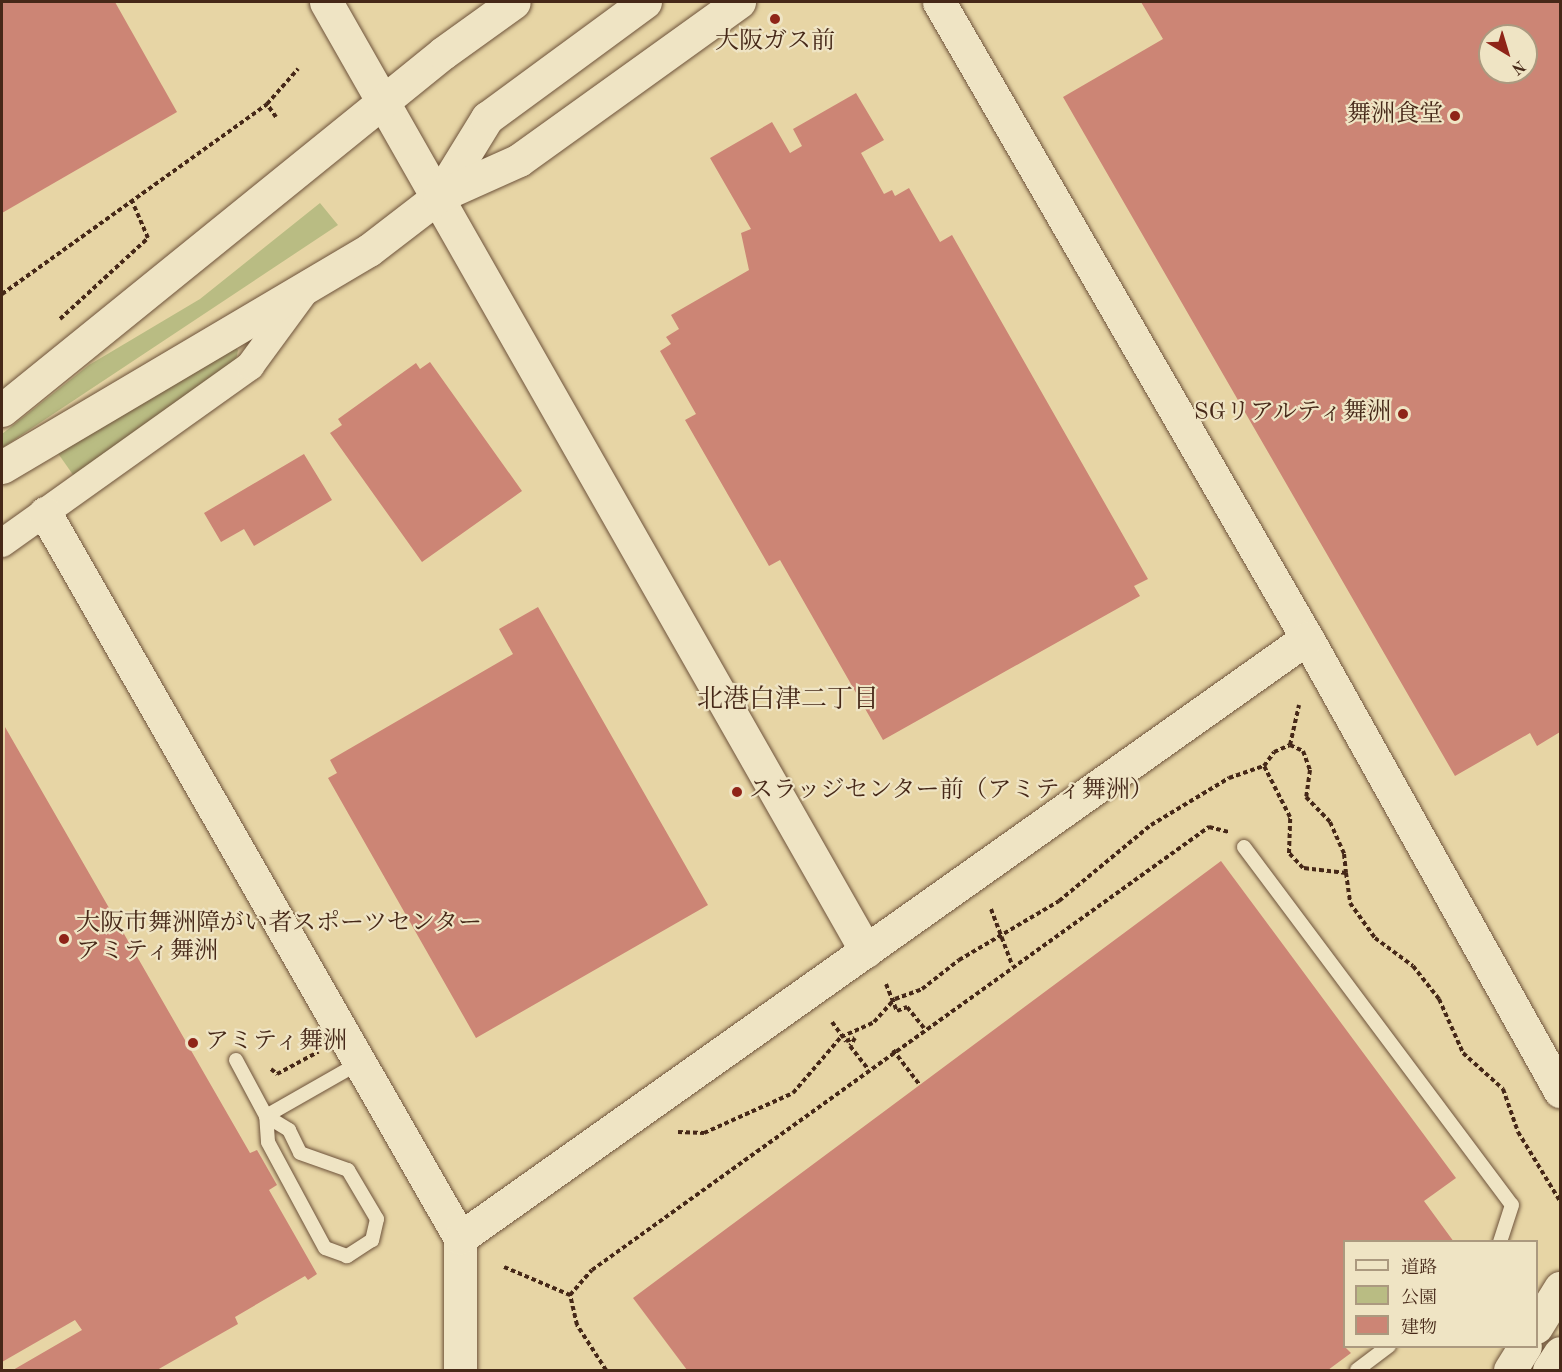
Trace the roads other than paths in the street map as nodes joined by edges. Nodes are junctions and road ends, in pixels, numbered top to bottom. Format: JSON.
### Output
{"nodes":[{"id":1,"x":326,"y":2,"type":"edge"},
{"id":2,"x":514,"y":2,"type":"edge"},
{"id":3,"x":645,"y":2,"type":"edge"},
{"id":4,"x":739,"y":2,"type":"edge"},
{"id":5,"x":939,"y":2,"type":"edge"},
{"id":6,"x":384,"y":101,"type":"junction"},
{"id":7,"x":440,"y":196,"type":"junction"},
{"id":8,"x":310,"y":284,"type":"junction"},
{"id":9,"x":2,"y":410,"type":"edge"},
{"id":10,"x":2,"y":467,"type":"edge"},
{"id":11,"x":45,"y":513,"type":"junction"},
{"id":12,"x":2,"y":543,"type":"edge"},
{"id":13,"x":1307,"y":638,"type":"junction"},
{"id":14,"x":1244,"y":848,"type":"road end"},
{"id":15,"x":866,"y":951,"type":"junction"},
{"id":16,"x":236,"y":1060,"type":"dead end"},
{"id":17,"x":359,"y":1063,"type":"junction"},
{"id":18,"x":1560,"y":1090,"type":"edge"},
{"id":19,"x":266,"y":1116,"type":"junction"},
{"id":20,"x":460,"y":1238,"type":"junction"},
{"id":21,"x":1501,"y":1240,"type":"edge"},
{"id":22,"x":1560,"y":1288,"type":"edge"},
{"id":23,"x":1538,"y":1324,"type":"edge"},
{"id":24,"x":1388,"y":1348,"type":"edge"},
{"id":25,"x":1524,"y":1348,"type":"edge"},
{"id":26,"x":1560,"y":1353,"type":"edge"},
{"id":27,"x":460,"y":1371,"type":"edge"},
{"id":28,"x":1357,"y":1371,"type":"edge"},
{"id":29,"x":1510,"y":1371,"type":"edge"},
{"id":30,"x":1549,"y":1371,"type":"edge"}],
"edges":[{"from":1,"to":6,"type":"street"},
{"from":2,"to":6,"type":"street"},
{"from":3,"to":7,"type":"street"},
{"from":4,"to":7,"type":"street"},
{"from":5,"to":13,"type":"street"},
{"from":6,"to":7,"type":"street"},
{"from":6,"to":9,"type":"street"},
{"from":7,"to":8,"type":"street"},
{"from":7,"to":15,"type":"street"},
{"from":8,"to":10,"type":"street"},
{"from":8,"to":11,"type":"street"},
{"from":11,"to":12,"type":"street"},
{"from":11,"to":17,"type":"street"},
{"from":13,"to":15,"type":"street"},
{"from":13,"to":18,"type":"street"},
{"from":14,"to":21,"type":"lane"},
{"from":15,"to":20,"type":"street"},
{"from":16,"to":19,"type":"lane"},
{"from":17,"to":19,"type":"lane"},
{"from":17,"to":20,"type":"street"},
{"from":19,"to":19,"type":"lane"},
{"from":20,"to":27,"type":"street"},
{"from":22,"to":23,"type":"street"},
{"from":24,"to":28,"type":"lane"},
{"from":25,"to":29,"type":"street"},
{"from":26,"to":30,"type":"street"}]}
